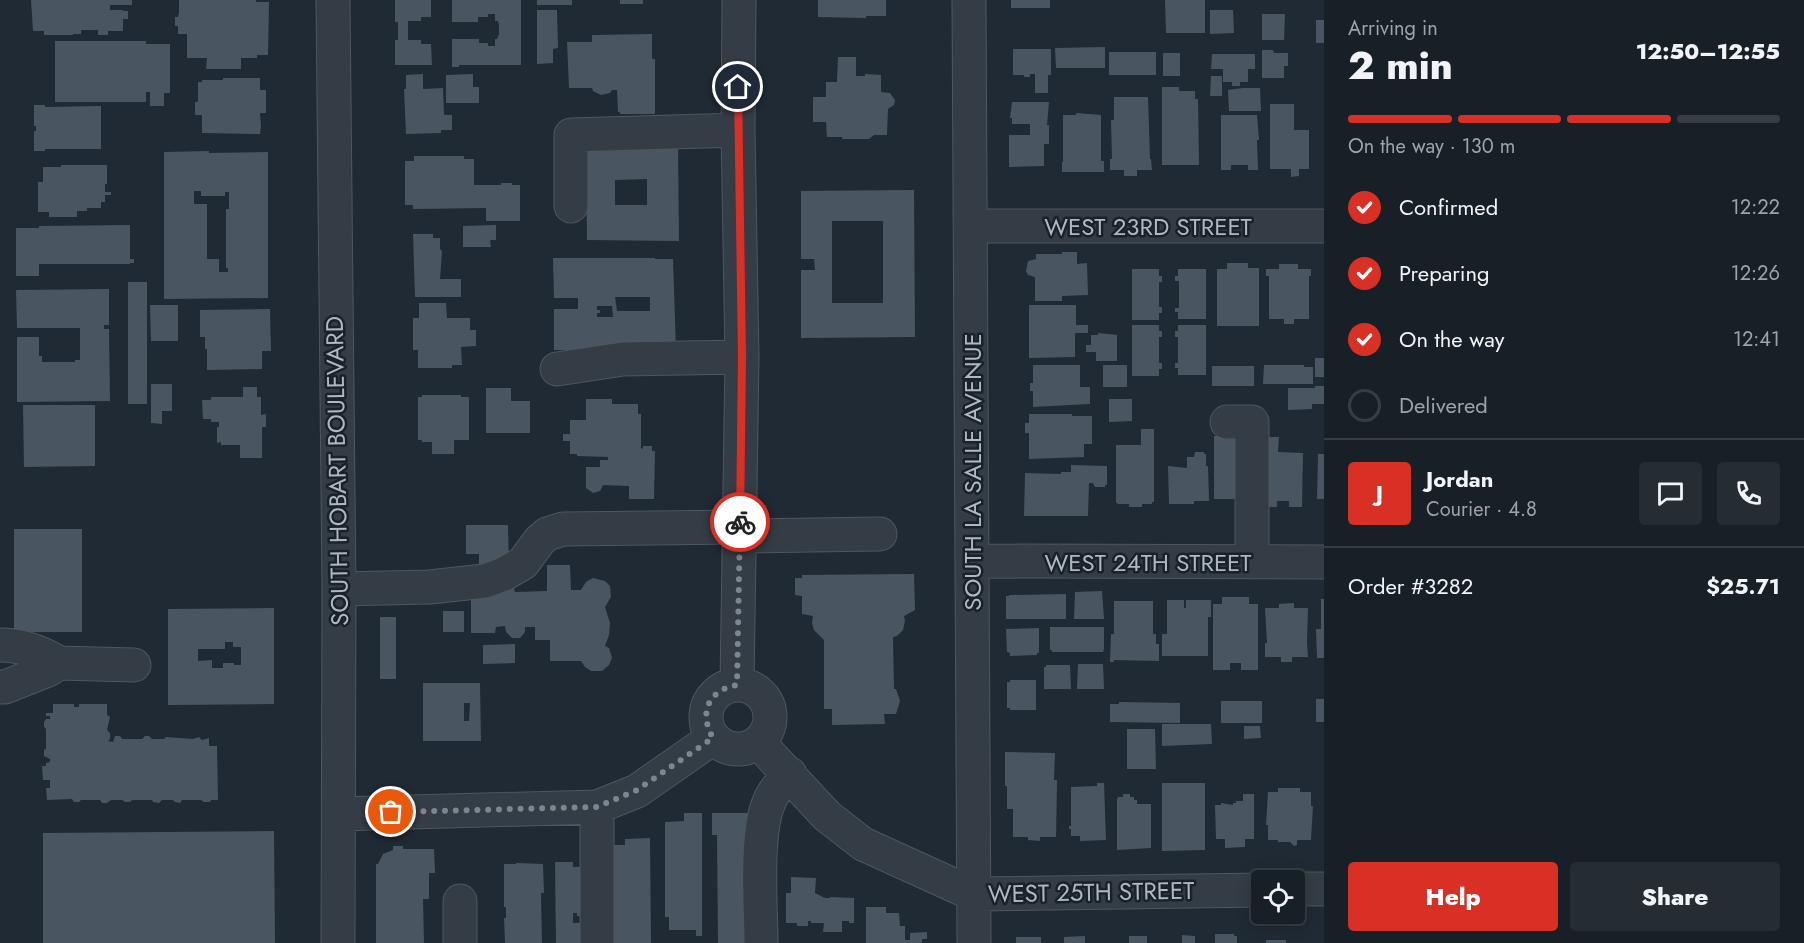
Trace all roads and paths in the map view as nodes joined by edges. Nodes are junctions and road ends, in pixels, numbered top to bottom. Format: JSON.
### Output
{"nodes":[{"id":1,"x":333,"y":0,"type":"edge"},
{"id":2,"x":738,"y":0,"type":"edge"},
{"id":3,"x":969,"y":0,"type":"edge"},
{"id":4,"x":738,"y":130,"type":"junction"},
{"id":5,"x":571,"y":206,"type":"dead end"},
{"id":6,"x":971,"y":226,"type":"junction"},
{"id":7,"x":1324,"y":226,"type":"edge"},
{"id":8,"x":742,"y":357,"type":"junction"},
{"id":9,"x":557,"y":369,"type":"dead end"},
{"id":10,"x":1227,"y":422,"type":"dead end"},
{"id":11,"x":740,"y":532,"type":"junction"},
{"id":12,"x":880,"y":534,"type":"dead end"},
{"id":13,"x":973,"y":561,"type":"junction"},
{"id":14,"x":1252,"y":562,"type":"junction"},
{"id":15,"x":1324,"y":562,"type":"edge"},
{"id":16,"x":339,"y":589,"type":"junction"},
{"id":17,"x":0,"y":645,"type":"edge"},
{"id":18,"x":58,"y":663,"type":"junction"},
{"id":19,"x":134,"y":665,"type":"dead end"},
{"id":20,"x":737,"y":685,"type":"junction"},
{"id":21,"x":0,"y":687,"type":"edge"},
{"id":22,"x":713,"y":738,"type":"junction"},
{"id":23,"x":758,"y":742,"type":"junction"},
{"id":24,"x":790,"y":774,"type":"junction"},
{"id":25,"x":597,"y":807,"type":"junction"},
{"id":26,"x":339,"y":814,"type":"junction"},
{"id":27,"x":1305,"y":889,"type":"edge"},
{"id":28,"x":1324,"y":889,"type":"edge"},
{"id":29,"x":1251,"y":890,"type":"edge"},
{"id":30,"x":973,"y":894,"type":"junction"},
{"id":31,"x":460,"y":901,"type":"dead end"},
{"id":32,"x":338,"y":943,"type":"edge"},
{"id":33,"x":460,"y":943,"type":"edge"},
{"id":34,"x":597,"y":943,"type":"edge"},
{"id":35,"x":761,"y":943,"type":"edge"},
{"id":36,"x":974,"y":943,"type":"edge"}],
"edges":[{"from":1,"to":16,"type":"street","name":"SOUTH HOBART BOULEVARD"},
{"from":2,"to":4,"type":"street"},
{"from":3,"to":6,"type":"street","name":"SOUTH LA SALLE AVENUE"},
{"from":4,"to":5,"type":"street"},
{"from":4,"to":8,"type":"street"},
{"from":6,"to":7,"type":"street","name":"WEST 23RD STREET"},
{"from":6,"to":13,"type":"street","name":"SOUTH LA SALLE AVENUE"},
{"from":8,"to":9,"type":"street"},
{"from":8,"to":11,"type":"street"},
{"from":10,"to":14,"type":"street"},
{"from":11,"to":12,"type":"street"},
{"from":11,"to":16,"type":"street"},
{"from":11,"to":20,"type":"street"},
{"from":13,"to":14,"type":"street","name":"WEST 24TH STREET"},
{"from":13,"to":30,"type":"street","name":"SOUTH LA SALLE AVENUE"},
{"from":14,"to":15,"type":"street","name":"WEST 24TH STREET"},
{"from":16,"to":26,"type":"street","name":"SOUTH HOBART BOULEVARD"},
{"from":17,"to":18,"type":"street"},
{"from":18,"to":19,"type":"street"},
{"from":18,"to":21,"type":"street"},
{"from":20,"to":22,"type":"street"},
{"from":20,"to":23,"type":"street"},
{"from":22,"to":23,"type":"street"},
{"from":22,"to":25,"type":"street"},
{"from":23,"to":24,"type":"street","name":"WEST 25TH STREET"},
{"from":24,"to":30,"type":"street","name":"WEST 25TH STREET"},
{"from":24,"to":35,"type":"street"},
{"from":25,"to":26,"type":"street"},
{"from":25,"to":34,"type":"street"},
{"from":26,"to":32,"type":"street","name":"SOUTH HOBART BOULEVARD"},
{"from":27,"to":28,"type":"street"},
{"from":29,"to":30,"type":"street","name":"WEST 25TH STREET"},
{"from":30,"to":36,"type":"street","name":"SOUTH LA SALLE AVENUE"},
{"from":31,"to":33,"type":"street"}]}
